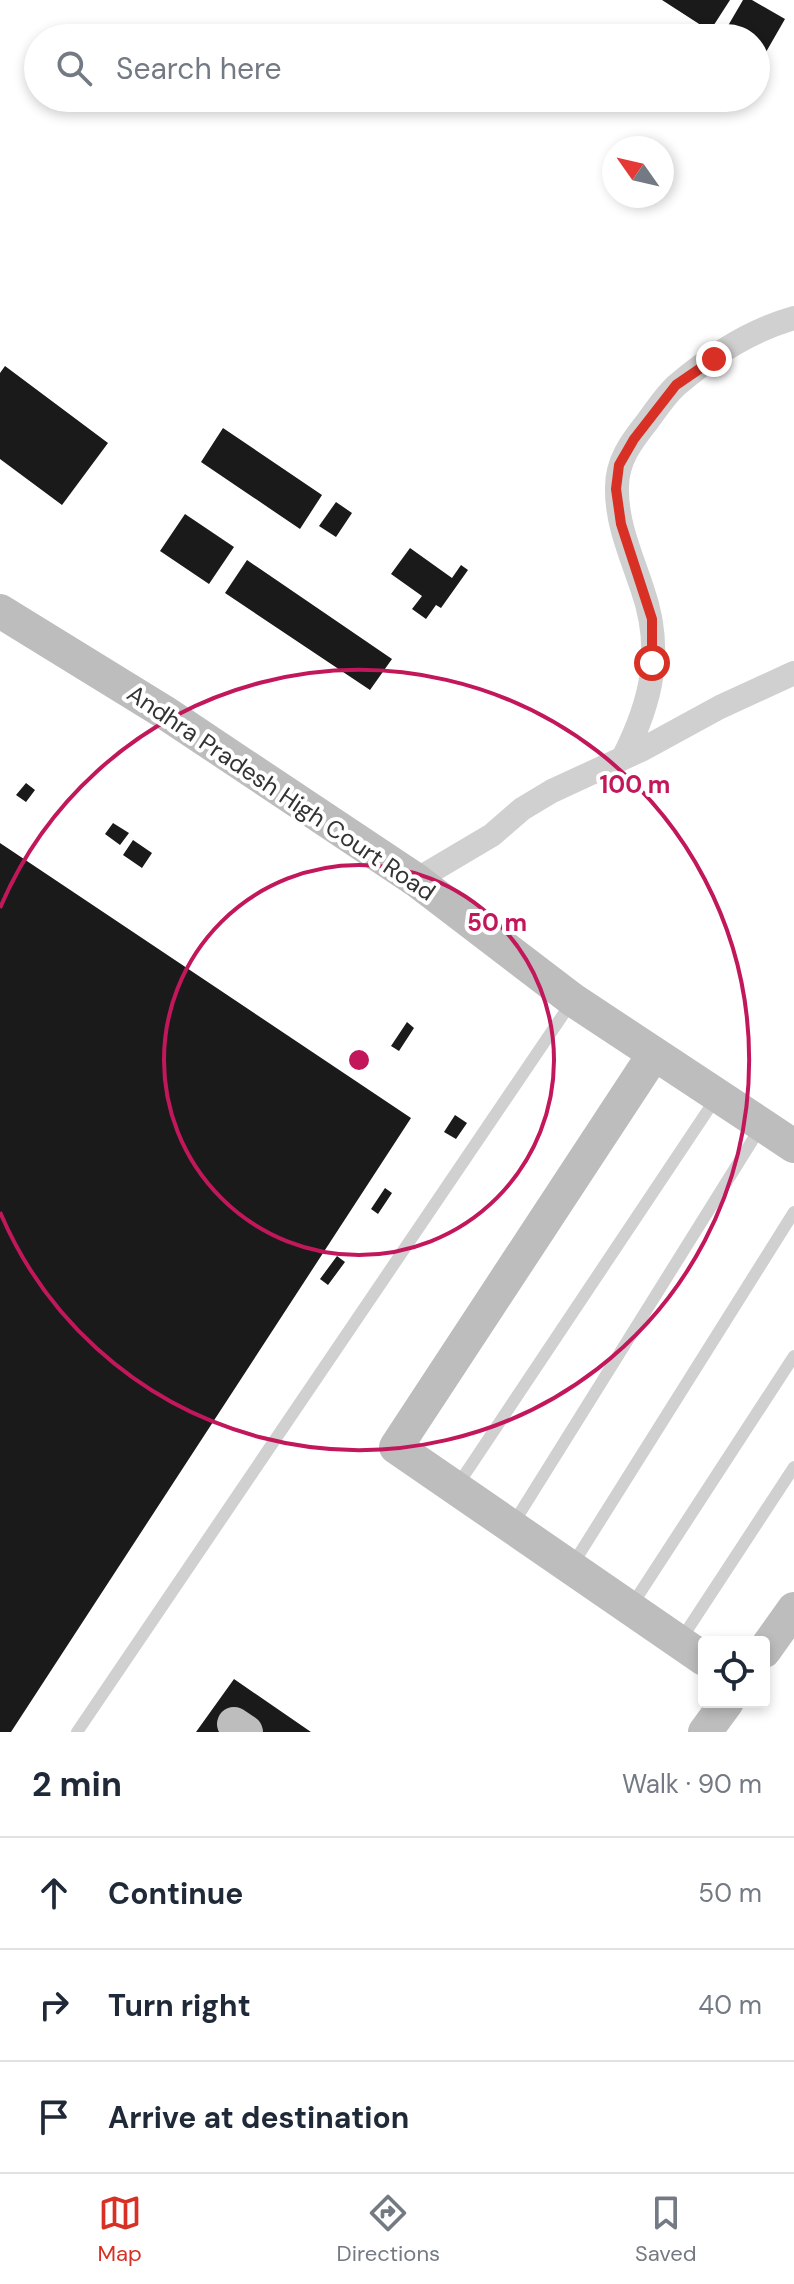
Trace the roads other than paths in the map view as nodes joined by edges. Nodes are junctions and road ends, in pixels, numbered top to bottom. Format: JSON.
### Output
{"nodes":[{"id":1,"x":794,"y":318,"type":"edge"},
{"id":2,"x":0,"y":611,"type":"edge"},
{"id":3,"x":794,"y":673,"type":"edge"},
{"id":4,"x":623,"y":758,"type":"junction"},
{"id":5,"x":416,"y":880,"type":"junction"},
{"id":6,"x":573,"y":1000,"type":"junction"},
{"id":7,"x":654,"y":1054,"type":"junction"},
{"id":8,"x":718,"y":1096,"type":"junction"},
{"id":9,"x":762,"y":1125,"type":"junction"},
{"id":10,"x":794,"y":1146,"type":"edge"},
{"id":11,"x":794,"y":1212,"type":"edge"},
{"id":12,"x":794,"y":1356,"type":"edge"},
{"id":13,"x":794,"y":1467,"type":"edge"},
{"id":14,"x":456,"y":1488,"type":"junction"},
{"id":15,"x":512,"y":1527,"type":"junction"},
{"id":16,"x":571,"y":1567,"type":"junction"},
{"id":17,"x":630,"y":1608,"type":"junction"},
{"id":18,"x":794,"y":1609,"type":"edge"},
{"id":19,"x":770,"y":1643,"type":"edge"},
{"id":20,"x":692,"y":1650,"type":"edge"},
{"id":21,"x":723,"y":1708,"type":"edge"},
{"id":22,"x":77,"y":1732,"type":"edge"},
{"id":23,"x":705,"y":1732,"type":"edge"}],
"edges":[{"from":1,"to":4,"type":"street"},
{"from":2,"to":5,"type":"street","name":"Andhra Pradesh High Court Road"},
{"from":3,"to":4,"type":"street"},
{"from":4,"to":5,"type":"street"},
{"from":5,"to":6,"type":"street","name":"Andhra Pradesh High Court Road"},
{"from":6,"to":7,"type":"street","name":"Andhra Pradesh High Court Road"},
{"from":6,"to":22,"type":"lane"},
{"from":7,"to":8,"type":"street","name":"Andhra Pradesh High Court Road"},
{"from":7,"to":14,"type":"street"},
{"from":8,"to":9,"type":"street","name":"Andhra Pradesh High Court Road"},
{"from":8,"to":14,"type":"lane"},
{"from":9,"to":10,"type":"street","name":"Andhra Pradesh High Court Road"},
{"from":9,"to":15,"type":"lane"},
{"from":11,"to":16,"type":"lane"},
{"from":12,"to":17,"type":"lane"},
{"from":13,"to":20,"type":"lane"},
{"from":14,"to":15,"type":"street"},
{"from":15,"to":16,"type":"street"},
{"from":16,"to":17,"type":"street"},
{"from":17,"to":20,"type":"street"},
{"from":18,"to":19,"type":"street"},
{"from":21,"to":23,"type":"street"}]}
